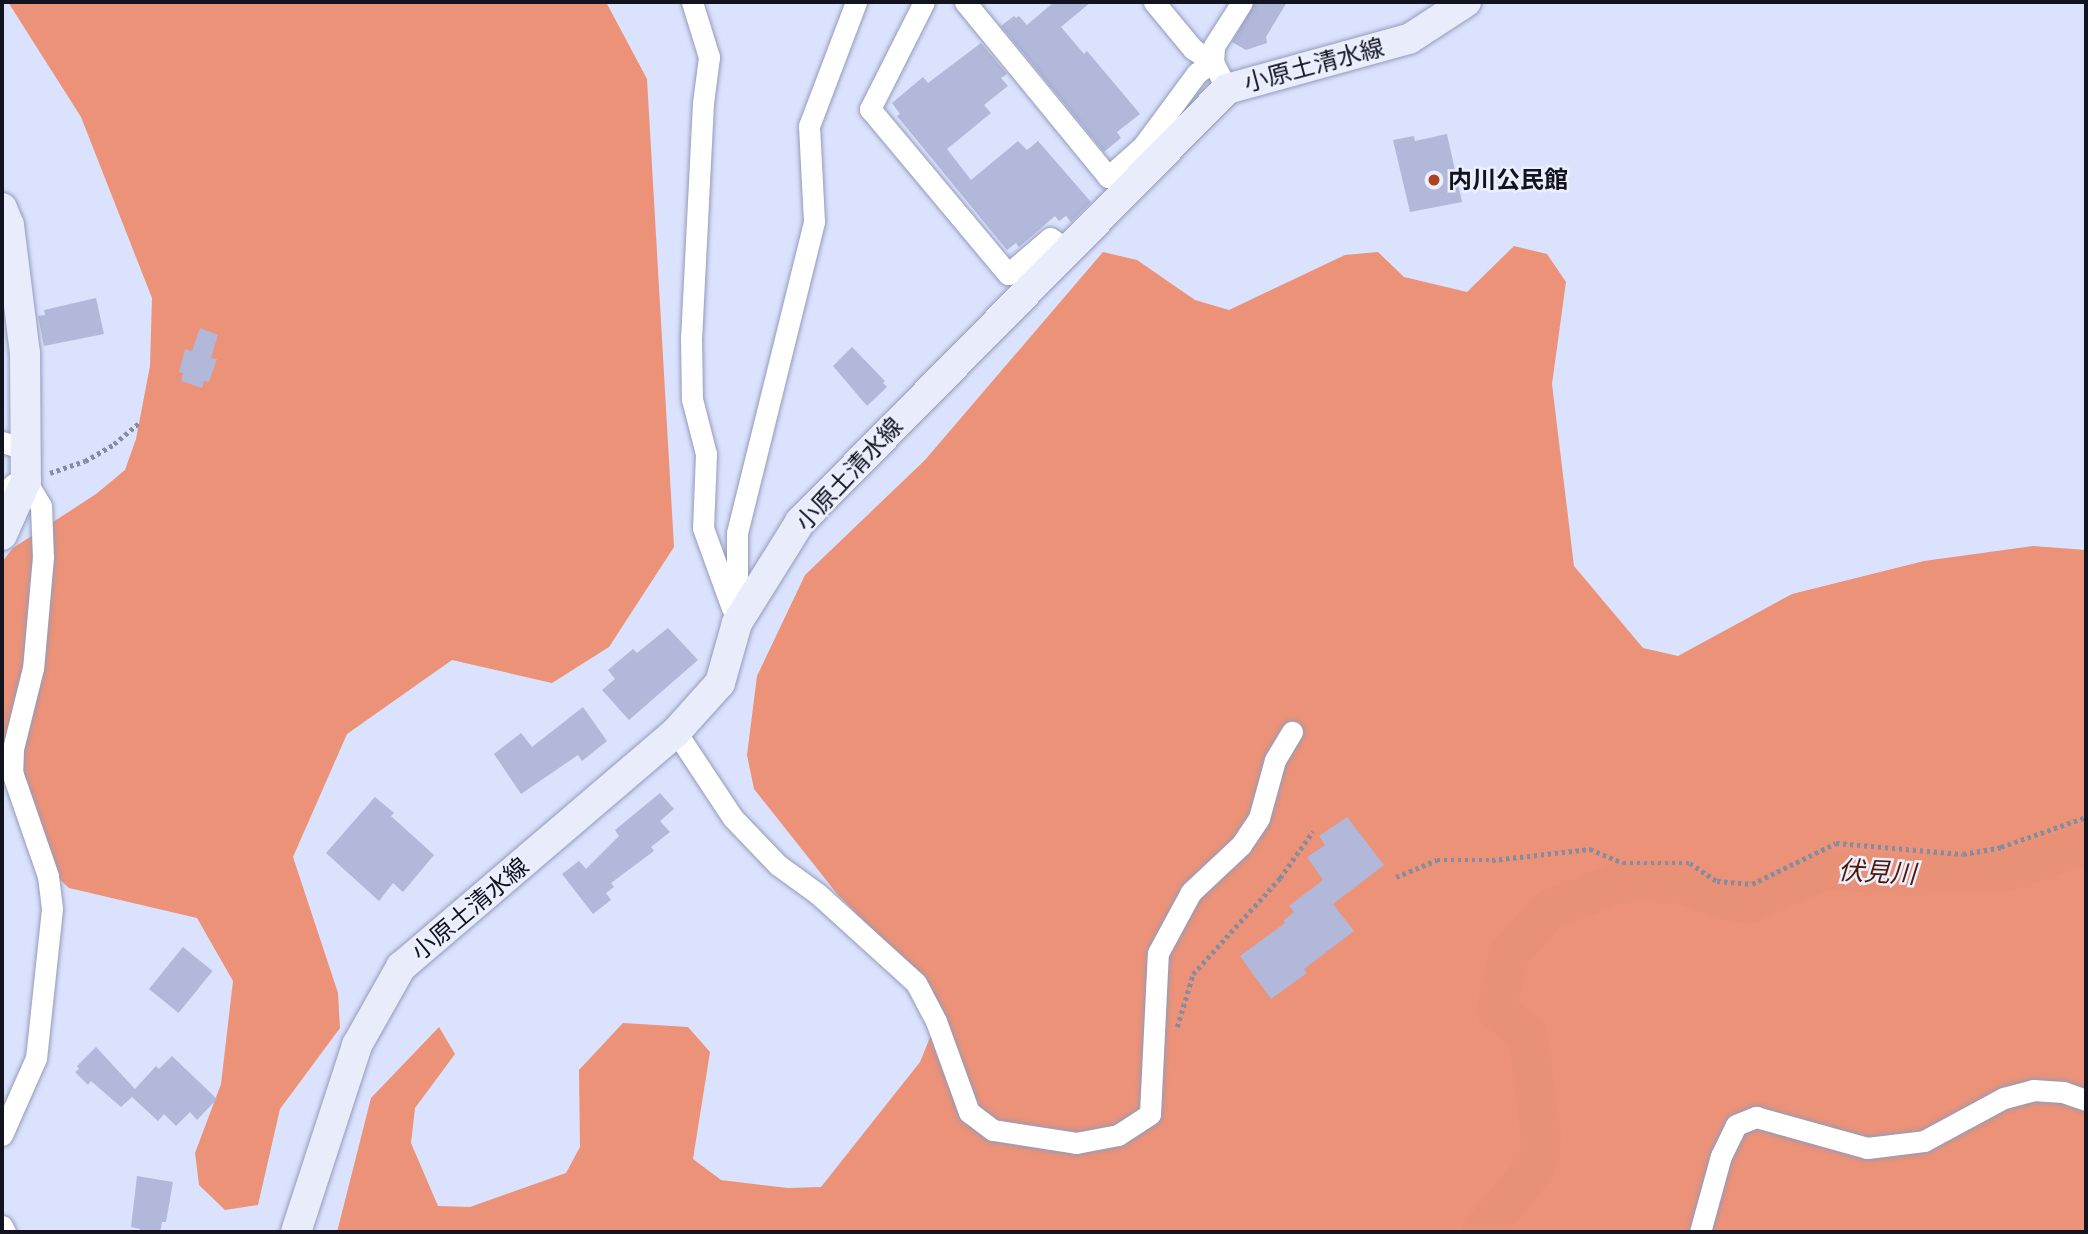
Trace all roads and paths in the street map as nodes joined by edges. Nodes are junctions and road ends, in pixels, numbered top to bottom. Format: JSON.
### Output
{"nodes":[{"id":1,"x":692,"y":2,"type":"edge"},
{"id":2,"x":856,"y":2,"type":"edge"},
{"id":3,"x":924,"y":2,"type":"edge"},
{"id":4,"x":965,"y":2,"type":"edge"},
{"id":5,"x":1154,"y":2,"type":"edge"},
{"id":6,"x":1242,"y":2,"type":"edge"},
{"id":7,"x":1466,"y":2,"type":"edge"},
{"id":8,"x":1213,"y":62,"type":"junction"},
{"id":9,"x":1227,"y":89,"type":"junction"},
{"id":10,"x":2,"y":208,"type":"edge"},
{"id":11,"x":1068,"y":250,"type":"junction"},
{"id":12,"x":140,"y":422,"type":"dead end"},
{"id":13,"x":14,"y":446,"type":"edge"},
{"id":14,"x":14,"y":488,"type":"edge"},
{"id":15,"x":2,"y":535,"type":"edge"},
{"id":16,"x":737,"y":623,"type":"junction"},
{"id":17,"x":676,"y":732,"type":"junction"},
{"id":18,"x":1292,"y":732,"type":"dead end"},
{"id":19,"x":2086,"y":817,"type":"edge"},
{"id":20,"x":1313,"y":831,"type":"dead end"},
{"id":21,"x":1396,"y":877,"type":"dead end"},
{"id":22,"x":1173,"y":1038,"type":"dead end"},
{"id":23,"x":2086,"y":1100,"type":"edge"},
{"id":24,"x":2,"y":1135,"type":"edge"},
{"id":25,"x":2,"y":1226,"type":"edge"},
{"id":26,"x":5,"y":1232,"type":"edge"},
{"id":27,"x":296,"y":1232,"type":"edge"},
{"id":28,"x":1700,"y":1232,"type":"edge"}],
"edges":[{"from":1,"to":16,"type":"street"},
{"from":2,"to":16,"type":"street"},
{"from":3,"to":11,"type":"street"},
{"from":4,"to":8,"type":"street"},
{"from":5,"to":8,"type":"street"},
{"from":6,"to":8,"type":"street"},
{"from":7,"to":9,"type":"main road","name":"小原土清水線"},
{"from":8,"to":9,"type":"street"},
{"from":9,"to":11,"type":"main road","name":"小原土清水線"},
{"from":10,"to":13,"type":"main road"},
{"from":11,"to":16,"type":"main road","name":"小原土清水線"},
{"from":12,"to":14,"type":"path"},
{"from":13,"to":14,"type":"main road"},
{"from":14,"to":15,"type":"main road"},
{"from":14,"to":24,"type":"street"},
{"from":16,"to":17,"type":"main road","name":"小原土清水線"},
{"from":17,"to":18,"type":"street"},
{"from":17,"to":27,"type":"main road","name":"小原土清水線"},
{"from":19,"to":21,"type":"path"},
{"from":20,"to":22,"type":"path"},
{"from":23,"to":28,"type":"street"},
{"from":25,"to":26,"type":"street"}]}
